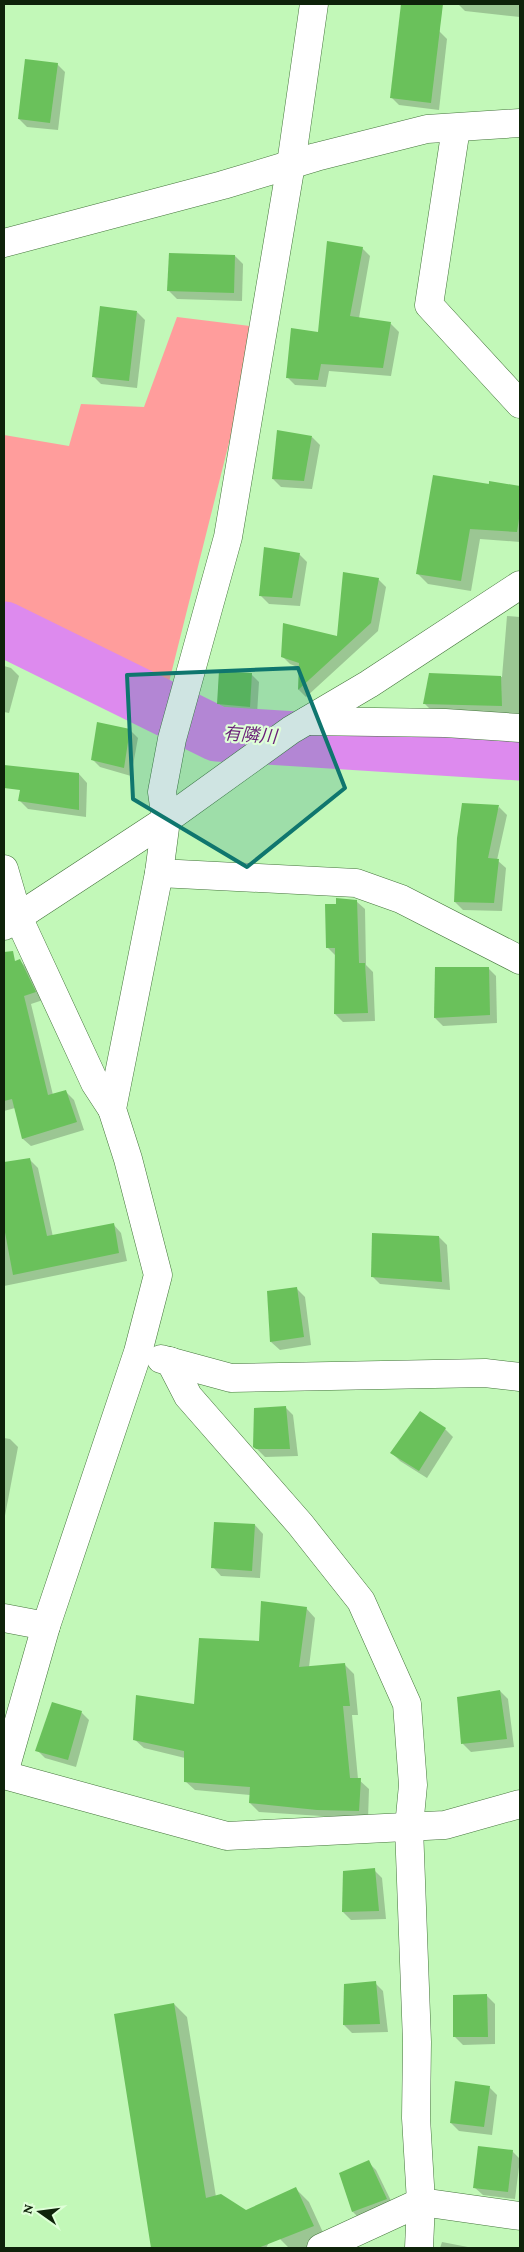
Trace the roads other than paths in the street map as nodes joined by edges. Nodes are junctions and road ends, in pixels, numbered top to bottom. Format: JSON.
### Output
{"nodes":[{"id":1,"x":314,"y":4,"type":"edge"},
{"id":2,"x":520,"y":123,"type":"edge"},
{"id":3,"x":456,"y":128,"type":"junction"},
{"id":4,"x":291,"y":164,"type":"junction"},
{"id":5,"x":4,"y":243,"type":"edge"},
{"id":6,"x":520,"y":404,"type":"edge"},
{"id":7,"x":520,"y":585,"type":"edge"},
{"id":8,"x":299,"y":725,"type":"junction"},
{"id":9,"x":520,"y":728,"type":"edge"},
{"id":10,"x":166,"y":820,"type":"junction"},
{"id":11,"x":4,"y":869,"type":"edge"},
{"id":12,"x":159,"y":873,"type":"junction"},
{"id":13,"x":11,"y":922,"type":"edge"},
{"id":14,"x":520,"y":960,"type":"edge"},
{"id":15,"x":112,"y":1109,"type":"junction"},
{"id":16,"x":138,"y":1352,"type":"junction"},
{"id":17,"x":170,"y":1361,"type":"junction"},
{"id":18,"x":520,"y":1377,"type":"edge"},
{"id":19,"x":4,"y":1618,"type":"edge"},
{"id":20,"x":46,"y":1626,"type":"junction"},
{"id":21,"x":4,"y":1774,"type":"edge"},
{"id":22,"x":520,"y":1804,"type":"edge"},
{"id":23,"x":410,"y":1827,"type":"junction"},
{"id":24,"x":420,"y":2202,"type":"junction"},
{"id":25,"x":520,"y":2216,"type":"edge"},
{"id":26,"x":321,"y":2248,"type":"edge"},
{"id":27,"x":419,"y":2248,"type":"edge"}],
"edges":[{"from":1,"to":4,"type":"street"},
{"from":2,"to":3,"type":"street"},
{"from":3,"to":4,"type":"street"},
{"from":3,"to":6,"type":"street"},
{"from":4,"to":5,"type":"street"},
{"from":4,"to":10,"type":"street"},
{"from":7,"to":8,"type":"street"},
{"from":8,"to":9,"type":"street"},
{"from":8,"to":10,"type":"street"},
{"from":10,"to":12,"type":"street"},
{"from":10,"to":13,"type":"street"},
{"from":11,"to":13,"type":"street"},
{"from":12,"to":14,"type":"street"},
{"from":12,"to":15,"type":"street"},
{"from":13,"to":15,"type":"street"},
{"from":15,"to":16,"type":"street"},
{"from":16,"to":17,"type":"street"},
{"from":16,"to":20,"type":"street"},
{"from":17,"to":18,"type":"street"},
{"from":17,"to":23,"type":"street"},
{"from":19,"to":20,"type":"street"},
{"from":20,"to":21,"type":"street"},
{"from":21,"to":23,"type":"street"},
{"from":22,"to":23,"type":"street"},
{"from":23,"to":24,"type":"street"},
{"from":24,"to":25,"type":"street"},
{"from":24,"to":26,"type":"street"},
{"from":24,"to":27,"type":"street"}]}
